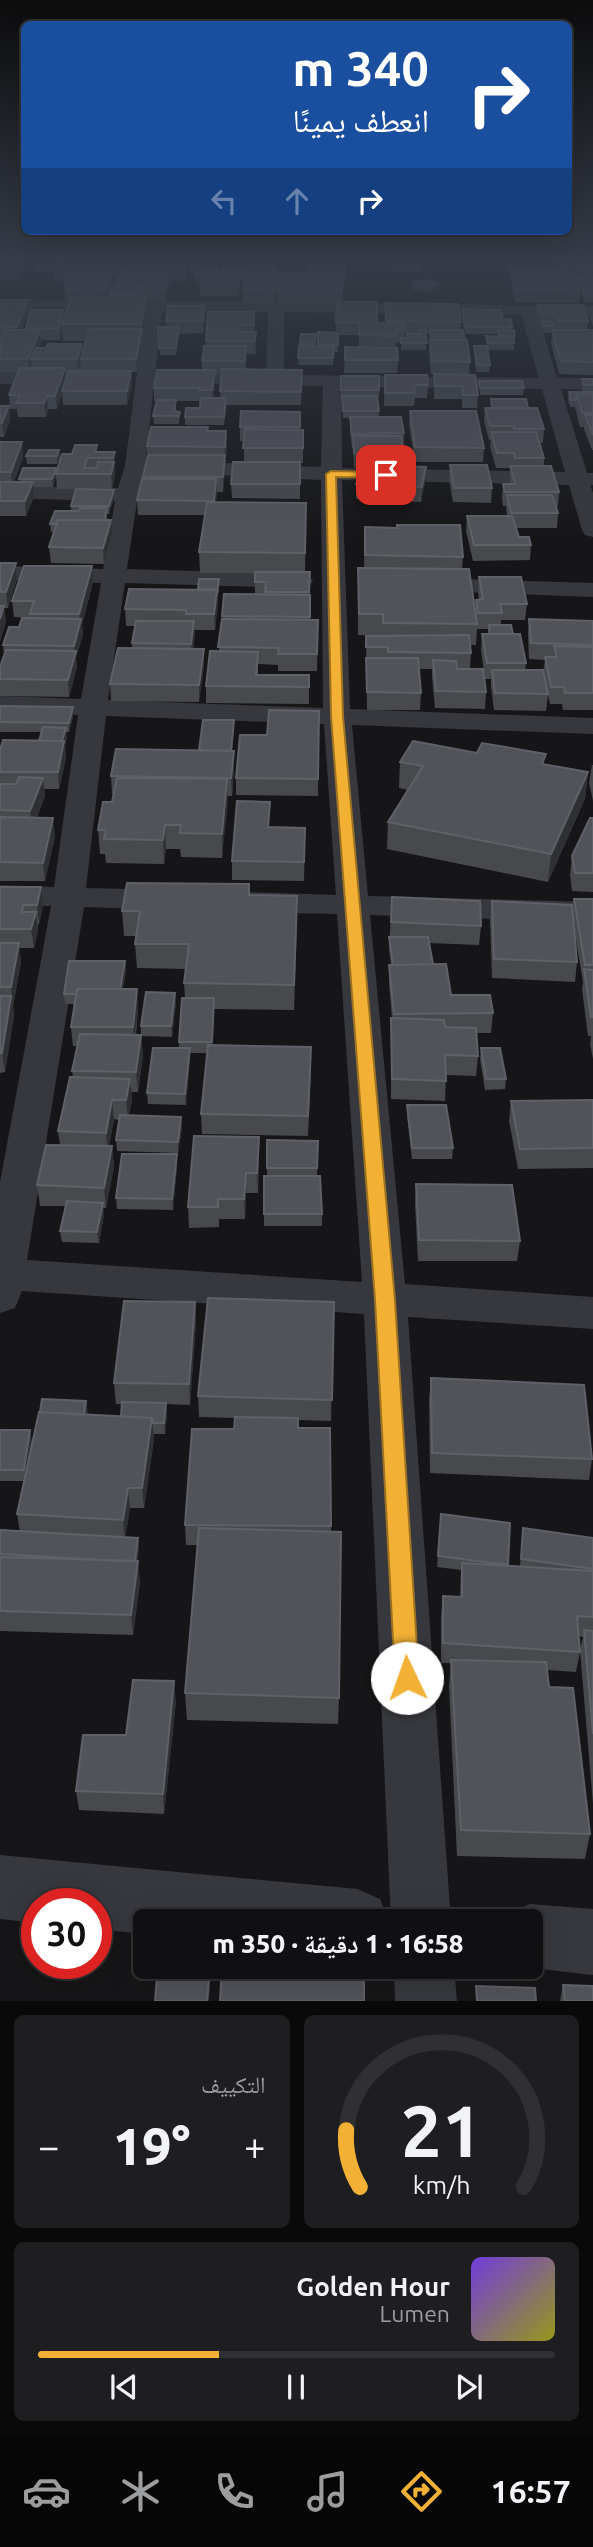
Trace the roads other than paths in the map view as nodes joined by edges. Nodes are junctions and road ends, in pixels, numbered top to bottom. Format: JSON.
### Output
{"nodes":[{"id":1,"x":149,"y":349,"type":"edge"},
{"id":2,"x":275,"y":349,"type":"edge"},
{"id":3,"x":540,"y":349,"type":"edge"},
{"id":4,"x":0,"y":378,"type":"edge"},
{"id":5,"x":145,"y":378,"type":"junction"},
{"id":6,"x":275,"y":381,"type":"junction"},
{"id":7,"x":332,"y":381,"type":"junction"},
{"id":8,"x":550,"y":383,"type":"junction"},
{"id":9,"x":593,"y":384,"type":"edge"},
{"id":10,"x":331,"y":474,"type":"junction"},
{"id":11,"x":586,"y":479,"type":"edge"},
{"id":12,"x":131,"y":480,"type":"junction"},
{"id":13,"x":0,"y":492,"type":"edge"},
{"id":14,"x":593,"y":530,"type":"edge"},
{"id":15,"x":0,"y":573,"type":"edge"},
{"id":16,"x":115,"y":576,"type":"junction"},
{"id":17,"x":349,"y":582,"type":"junction"},
{"id":18,"x":403,"y":584,"type":"edge"},
{"id":19,"x":593,"y":590,"type":"edge"},
{"id":20,"x":0,"y":705,"type":"edge"},
{"id":21,"x":93,"y":707,"type":"junction"},
{"id":22,"x":337,"y":716,"type":"junction"},
{"id":23,"x":593,"y":726,"type":"edge"},
{"id":24,"x":0,"y":895,"type":"edge"},
{"id":25,"x":69,"y":897,"type":"junction"},
{"id":26,"x":354,"y":905,"type":"junction"},
{"id":27,"x":593,"y":912,"type":"edge"},
{"id":28,"x":1,"y":1282,"type":"edge"},
{"id":29,"x":385,"y":1300,"type":"junction"},
{"id":30,"x":593,"y":1313,"type":"edge"},
{"id":31,"x":0,"y":1887,"type":"edge"},
{"id":32,"x":224,"y":1909,"type":"edge"},
{"id":33,"x":420,"y":1909,"type":"edge"},
{"id":34,"x":543,"y":1938,"type":"edge"},
{"id":35,"x":593,"y":1942,"type":"edge"},
{"id":36,"x":425,"y":1979,"type":"edge"},
{"id":37,"x":426,"y":2001,"type":"edge"}],
"edges":[{"from":1,"to":5,"type":"street"},
{"from":2,"to":6,"type":"street"},
{"from":3,"to":8,"type":"street"},
{"from":4,"to":5,"type":"street"},
{"from":5,"to":6,"type":"street"},
{"from":5,"to":12,"type":"street"},
{"from":6,"to":7,"type":"street"},
{"from":7,"to":8,"type":"street"},
{"from":7,"to":10,"type":"street"},
{"from":8,"to":9,"type":"street"},
{"from":8,"to":11,"type":"street"},
{"from":10,"to":11,"type":"street"},
{"from":10,"to":12,"type":"street"},
{"from":10,"to":17,"type":"street"},
{"from":11,"to":14,"type":"street"},
{"from":12,"to":13,"type":"street"},
{"from":12,"to":16,"type":"street"},
{"from":15,"to":16,"type":"street"},
{"from":16,"to":17,"type":"street"},
{"from":16,"to":21,"type":"street"},
{"from":17,"to":22,"type":"street"},
{"from":18,"to":19,"type":"street"},
{"from":20,"to":21,"type":"street"},
{"from":21,"to":22,"type":"street"},
{"from":21,"to":25,"type":"street"},
{"from":22,"to":23,"type":"street"},
{"from":22,"to":26,"type":"street"},
{"from":24,"to":25,"type":"street"},
{"from":25,"to":26,"type":"street"},
{"from":25,"to":28,"type":"street"},
{"from":26,"to":27,"type":"street"},
{"from":26,"to":29,"type":"street"},
{"from":28,"to":29,"type":"street"},
{"from":29,"to":30,"type":"street"},
{"from":29,"to":33,"type":"street"},
{"from":31,"to":32,"type":"street"},
{"from":34,"to":35,"type":"street"},
{"from":36,"to":37,"type":"street"}]}
